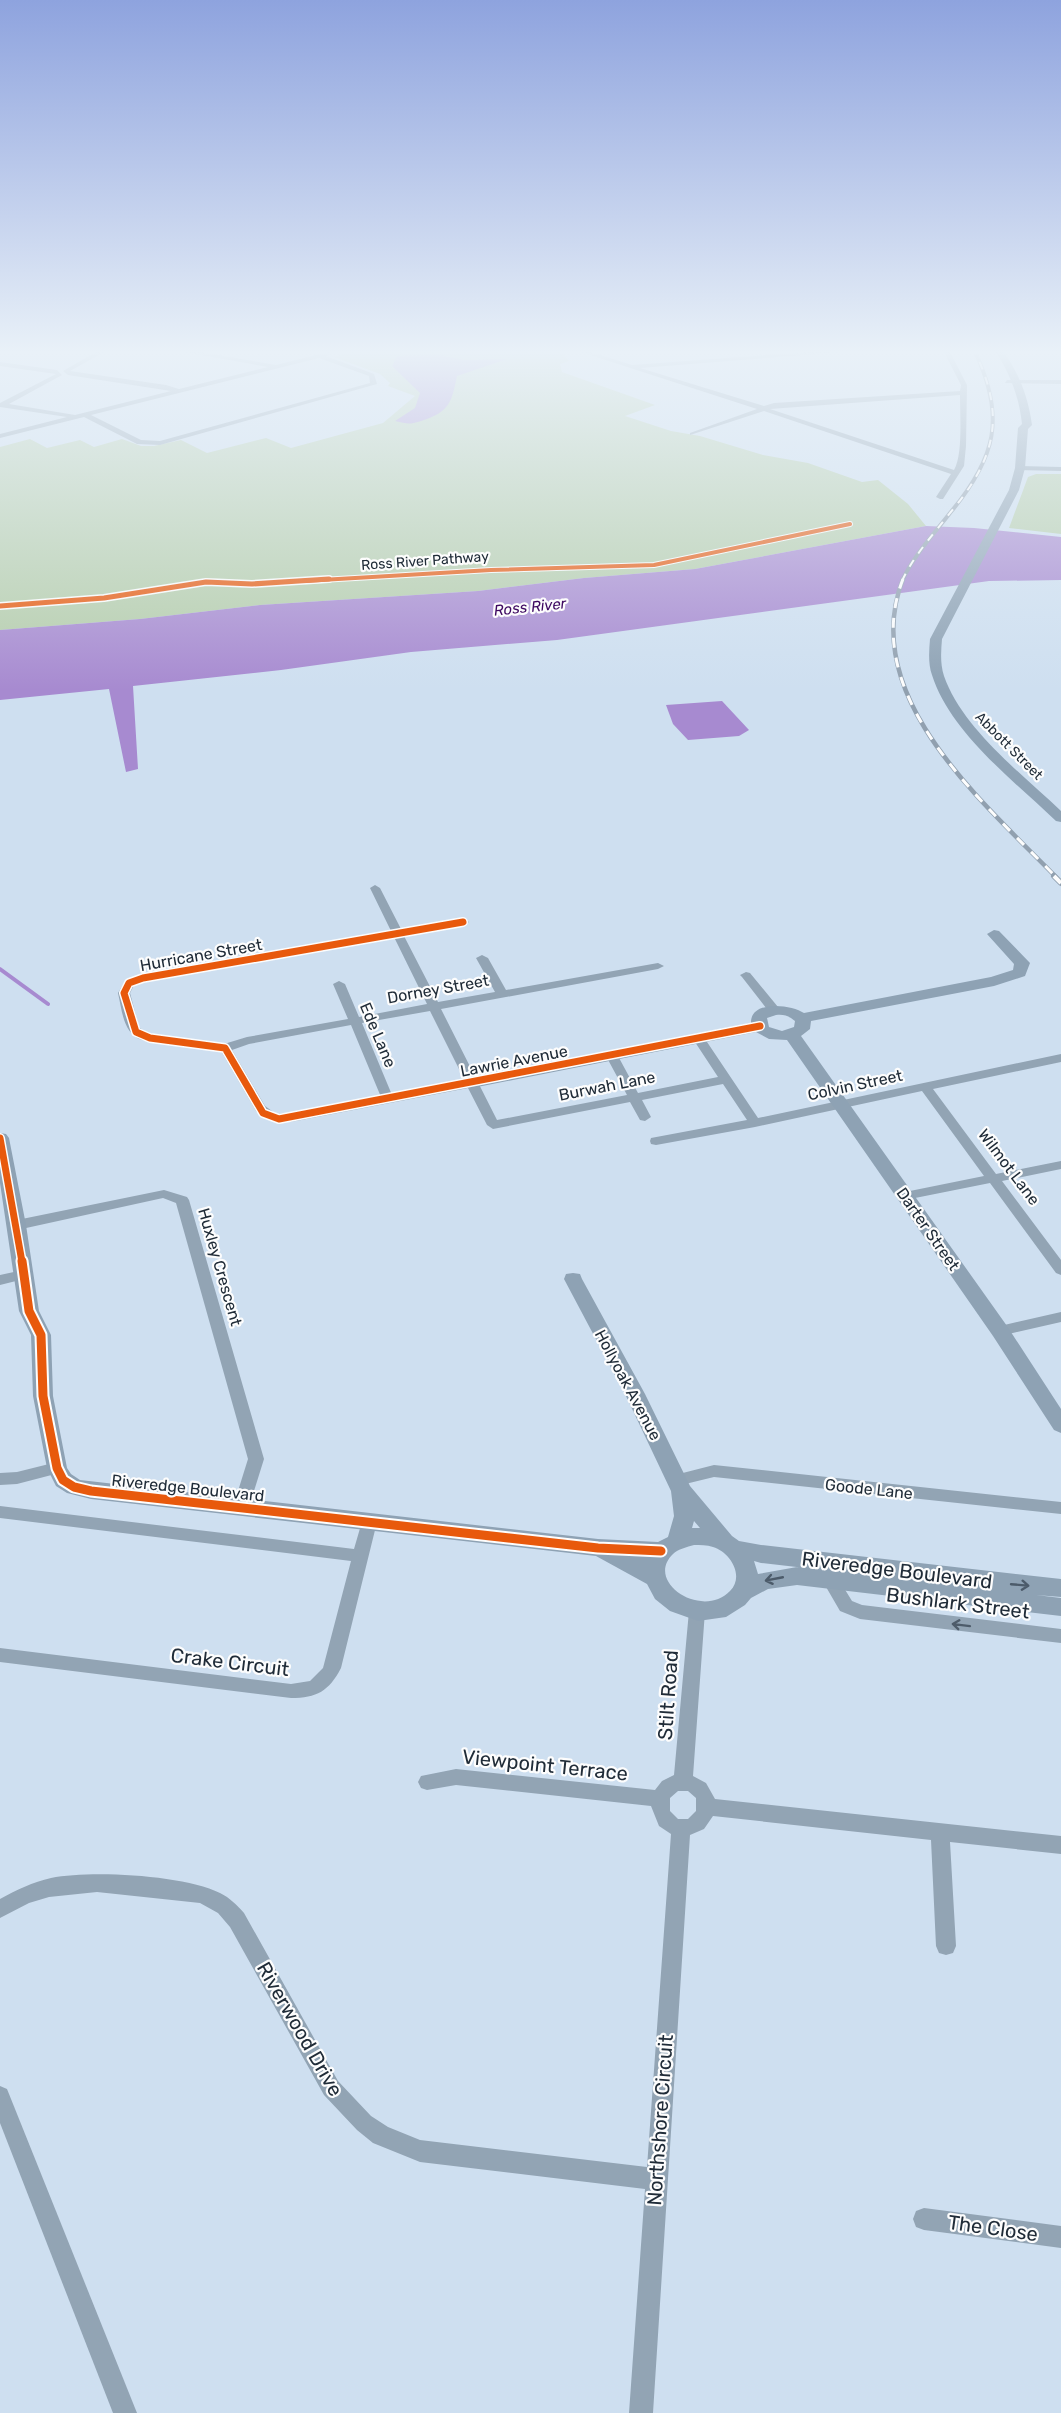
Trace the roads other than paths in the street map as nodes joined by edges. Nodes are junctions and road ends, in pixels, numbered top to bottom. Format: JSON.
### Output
{"nodes":[{"id":1,"x":928,"y":465,"type":"edge"},
{"id":2,"x":960,"y":465,"type":"edge"},
{"id":3,"x":1020,"y":465,"type":"edge"},
{"id":4,"x":1020,"y":468,"type":"junction"},
{"id":5,"x":1061,"y":469,"type":"edge"},
{"id":6,"x":956,"y":474,"type":"junction"},
{"id":7,"x":940,"y":497,"type":"dead end"},
{"id":8,"x":1061,"y":818,"type":"edge"},
{"id":9,"x":375,"y":888,"type":"dead end"},
{"id":10,"x":463,"y":922,"type":"dead end"},
{"id":11,"x":398,"y":933,"type":"junction"},
{"id":12,"x":994,"y":934,"type":"dead end"},
{"id":13,"x":482,"y":958,"type":"dead end"},
{"id":14,"x":658,"y":966,"type":"dead end"},
{"id":15,"x":746,"y":975,"type":"dead end"},
{"id":16,"x":339,"y":984,"type":"dead end"},
{"id":17,"x":502,"y":994,"type":"junction"},
{"id":18,"x":434,"y":1006,"type":"junction"},
{"id":19,"x":774,"y":1010,"type":"junction"},
{"id":20,"x":801,"y":1018,"type":"junction"},
{"id":21,"x":355,"y":1021,"type":"junction"},
{"id":22,"x":760,"y":1026,"type":"junction"},
{"id":23,"x":792,"y":1035,"type":"junction"},
{"id":24,"x":699,"y":1039,"type":"junction"},
{"id":25,"x":225,"y":1048,"type":"junction"},
{"id":26,"x":612,"y":1056,"type":"junction"},
{"id":27,"x":1061,"y":1058,"type":"edge"},
{"id":28,"x":727,"y":1079,"type":"junction"},
{"id":29,"x":472,"y":1083,"type":"junction"},
{"id":30,"x":926,"y":1087,"type":"junction"},
{"id":31,"x":635,"y":1097,"type":"junction"},
{"id":32,"x":388,"y":1099,"type":"junction"},
{"id":33,"x":842,"y":1105,"type":"junction"},
{"id":34,"x":645,"y":1118,"type":"dead end"},
{"id":35,"x":755,"y":1123,"type":"junction"},
{"id":36,"x":0,"y":1138,"type":"edge"},
{"id":37,"x":656,"y":1141,"type":"dead end"},
{"id":38,"x":1061,"y":1165,"type":"edge"},
{"id":39,"x":3,"y":1174,"type":"edge"},
{"id":40,"x":994,"y":1178,"type":"junction"},
{"id":41,"x":905,"y":1196,"type":"junction"},
{"id":42,"x":16,"y":1225,"type":"junction"},
{"id":43,"x":1061,"y":1270,"type":"edge"},
{"id":44,"x":23,"y":1275,"type":"junction"},
{"id":45,"x":573,"y":1279,"type":"dead end"},
{"id":46,"x":0,"y":1280,"type":"edge"},
{"id":47,"x":1061,"y":1317,"type":"edge"},
{"id":48,"x":1000,"y":1331,"type":"junction"},
{"id":49,"x":1061,"y":1425,"type":"edge"},
{"id":50,"x":57,"y":1468,"type":"junction"},
{"id":51,"x":0,"y":1479,"type":"edge"},
{"id":52,"x":680,"y":1486,"type":"junction"},
{"id":53,"x":240,"y":1508,"type":"junction"},
{"id":54,"x":1061,"y":1508,"type":"edge"},
{"id":55,"x":0,"y":1512,"type":"edge"},
{"id":56,"x":369,"y":1522,"type":"junction"},
{"id":57,"x":669,"y":1545,"type":"junction"},
{"id":58,"x":728,"y":1545,"type":"junction"},
{"id":59,"x":598,"y":1548,"type":"junction"},
{"id":60,"x":360,"y":1556,"type":"junction"},
{"id":61,"x":654,"y":1577,"type":"junction"},
{"id":62,"x":830,"y":1580,"type":"junction"},
{"id":63,"x":1061,"y":1588,"type":"edge"},
{"id":64,"x":744,"y":1591,"type":"junction"},
{"id":65,"x":1061,"y":1607,"type":"edge"},
{"id":66,"x":697,"y":1611,"type":"junction"},
{"id":67,"x":1061,"y":1636,"type":"edge"},
{"id":68,"x":0,"y":1655,"type":"edge"},
{"id":69,"x":427,"y":1782,"type":"dead end"},
{"id":70,"x":683,"y":1783,"type":"junction"},
{"id":71,"x":659,"y":1799,"type":"junction"},
{"id":72,"x":708,"y":1807,"type":"junction"},
{"id":73,"x":681,"y":1826,"type":"junction"},
{"id":74,"x":940,"y":1832,"type":"junction"},
{"id":75,"x":1061,"y":1845,"type":"edge"},
{"id":76,"x":0,"y":1909,"type":"edge"},
{"id":77,"x":946,"y":1946,"type":"dead end"},
{"id":78,"x":0,"y":2096,"type":"edge"},
{"id":79,"x":656,"y":2179,"type":"junction"},
{"id":80,"x":924,"y":2219,"type":"dead end"},
{"id":81,"x":1061,"y":2238,"type":"edge"},
{"id":82,"x":125,"y":2413,"type":"edge"},
{"id":83,"x":641,"y":2413,"type":"edge"}],
"edges":[{"from":1,"to":6,"type":"street"},
{"from":2,"to":6,"type":"street"},
{"from":3,"to":4,"type":"street","name":"Abbott Street"},
{"from":4,"to":5,"type":"street"},
{"from":4,"to":8,"type":"street","name":"Abbott Street"},
{"from":6,"to":7,"type":"street"},
{"from":9,"to":11,"type":"street"},
{"from":10,"to":11,"type":"street"},
{"from":11,"to":18,"type":"street"},
{"from":11,"to":25,"type":"street","name":"Hurricane Street"},
{"from":12,"to":20,"type":"street"},
{"from":13,"to":17,"type":"street"},
{"from":14,"to":17,"type":"street","name":"Dorney Street"},
{"from":15,"to":19,"type":"street"},
{"from":16,"to":21,"type":"street","name":"Ede Lane"},
{"from":17,"to":18,"type":"street","name":"Dorney Street"},
{"from":18,"to":21,"type":"street","name":"Dorney Street"},
{"from":18,"to":29,"type":"street"},
{"from":19,"to":20,"type":"street"},
{"from":19,"to":22,"type":"street"},
{"from":20,"to":23,"type":"street"},
{"from":21,"to":25,"type":"street","name":"Dorney Street"},
{"from":21,"to":32,"type":"street","name":"Ede Lane"},
{"from":22,"to":23,"type":"street"},
{"from":22,"to":24,"type":"street","name":"Lawrie Avenue"},
{"from":23,"to":33,"type":"street","name":"Darter Street"},
{"from":24,"to":26,"type":"street","name":"Lawrie Avenue"},
{"from":24,"to":28,"type":"street"},
{"from":25,"to":32,"type":"street","name":"Lawrie Avenue"},
{"from":26,"to":29,"type":"street","name":"Lawrie Avenue"},
{"from":26,"to":31,"type":"street"},
{"from":27,"to":30,"type":"street","name":"Colvin Street"},
{"from":28,"to":31,"type":"street","name":"Burwah Lane"},
{"from":28,"to":35,"type":"street"},
{"from":29,"to":31,"type":"street","name":"Burwah Lane"},
{"from":29,"to":32,"type":"street","name":"Lawrie Avenue"},
{"from":30,"to":33,"type":"street","name":"Colvin Street"},
{"from":30,"to":40,"type":"street","name":"Wilmot Lane"},
{"from":31,"to":34,"type":"street"},
{"from":33,"to":35,"type":"street","name":"Colvin Street"},
{"from":33,"to":41,"type":"street","name":"Darter Street"},
{"from":35,"to":37,"type":"street","name":"Colvin Street"},
{"from":36,"to":39,"type":"street"},
{"from":38,"to":40,"type":"street"},
{"from":39,"to":42,"type":"street"},
{"from":40,"to":41,"type":"street"},
{"from":40,"to":43,"type":"street","name":"Wilmot Lane"},
{"from":41,"to":48,"type":"street","name":"Darter Street"},
{"from":42,"to":44,"type":"street"},
{"from":42,"to":53,"type":"street","name":"Huxley Crescent"},
{"from":44,"to":46,"type":"street"},
{"from":44,"to":50,"type":"street"},
{"from":45,"to":52,"type":"street","name":"Hollyoak Avenue"},
{"from":47,"to":48,"type":"street"},
{"from":48,"to":49,"type":"street","name":"Darter Street"},
{"from":50,"to":51,"type":"street"},
{"from":50,"to":53,"type":"street","name":"Riveredge Boulevard"},
{"from":52,"to":54,"type":"street","name":"Goode Lane"},
{"from":52,"to":57,"type":"street"},
{"from":52,"to":58,"type":"street"},
{"from":53,"to":56,"type":"street","name":"Riveredge Boulevard"},
{"from":55,"to":60,"type":"street"},
{"from":56,"to":59,"type":"street","name":"Riveredge Boulevard"},
{"from":56,"to":60,"type":"street","name":"Crake Circuit"},
{"from":57,"to":58,"type":"street"},
{"from":57,"to":59,"type":"street","name":"Riveredge Boulevard"},
{"from":57,"to":61,"type":"street"},
{"from":58,"to":63,"type":"street","name":"Riveredge Boulevard","one_way":true},
{"from":58,"to":64,"type":"street"},
{"from":59,"to":61,"type":"street","name":"Riveredge Boulevard"},
{"from":60,"to":68,"type":"street","name":"Crake Circuit"},
{"from":61,"to":66,"type":"street"},
{"from":62,"to":64,"type":"street","name":"Riveredge Boulevard","one_way":true},
{"from":62,"to":65,"type":"street","name":"Riveredge Boulevard"},
{"from":67,"to":62,"type":"street","name":"Bushlark Street","one_way":true},
{"from":64,"to":66,"type":"street"},
{"from":66,"to":70,"type":"street","name":"Stilt Road"},
{"from":69,"to":71,"type":"street","name":"Viewpoint Terrace"},
{"from":70,"to":71,"type":"street"},
{"from":70,"to":72,"type":"street"},
{"from":71,"to":73,"type":"street"},
{"from":72,"to":73,"type":"street"},
{"from":72,"to":74,"type":"street"},
{"from":73,"to":79,"type":"street","name":"Northshore Circuit"},
{"from":74,"to":75,"type":"street"},
{"from":74,"to":77,"type":"street"},
{"from":76,"to":79,"type":"street","name":"Riverwood Drive"},
{"from":78,"to":82,"type":"street"},
{"from":79,"to":83,"type":"street","name":"Northshore Circuit"},
{"from":80,"to":81,"type":"street","name":"The Close"}]}
